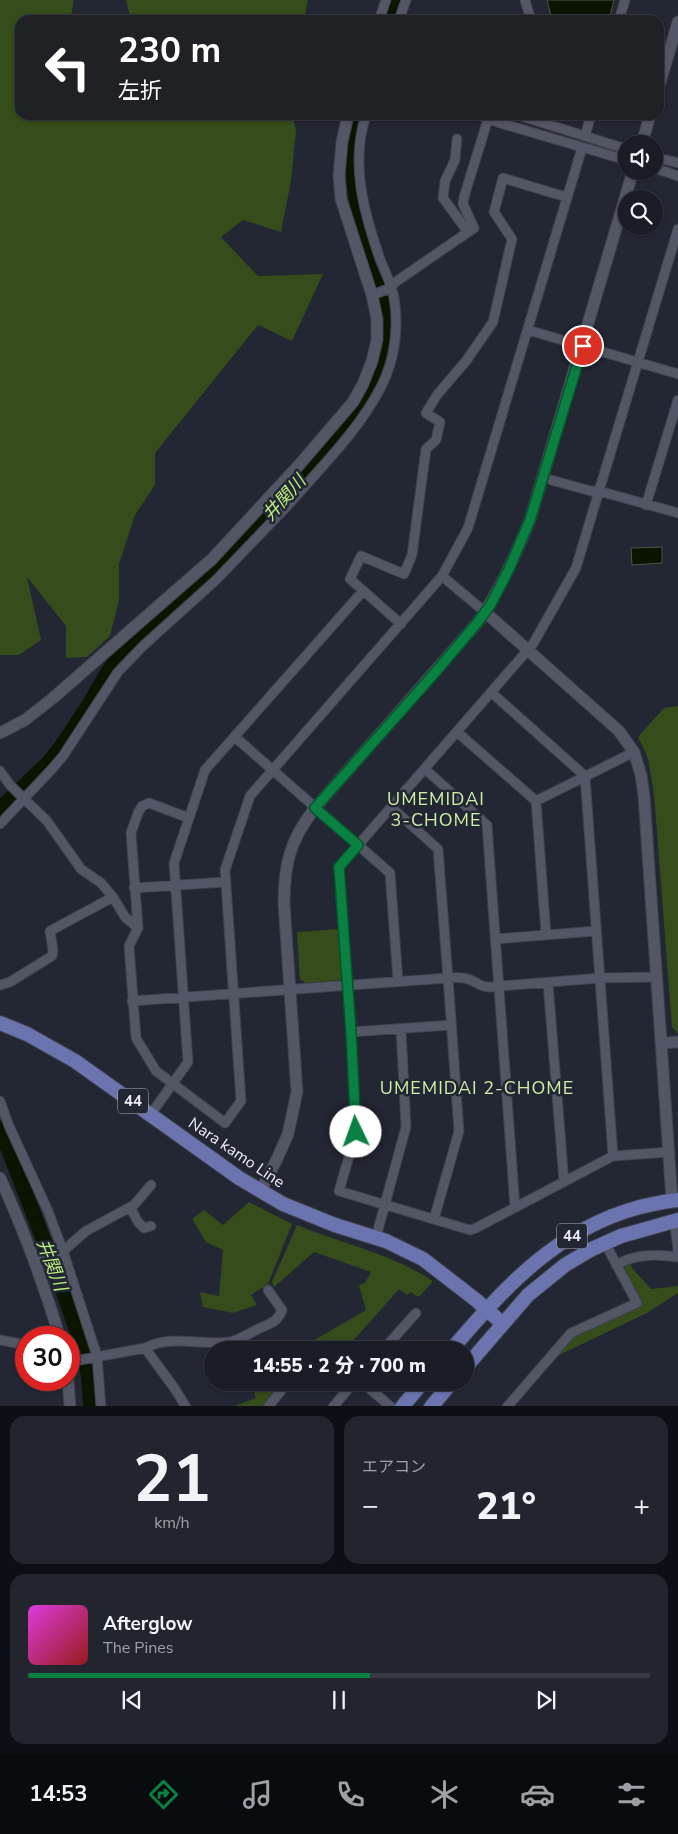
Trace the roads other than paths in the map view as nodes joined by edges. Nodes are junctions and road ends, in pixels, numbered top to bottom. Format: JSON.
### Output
{"nodes":[{"id":1,"x":386,"y":0,"type":"edge"},
{"id":2,"x":406,"y":0,"type":"edge"},
{"id":3,"x":525,"y":0,"type":"edge"},
{"id":4,"x":625,"y":0,"type":"edge"},
{"id":5,"x":381,"y":15,"type":"edge"},
{"id":6,"x":401,"y":15,"type":"edge"},
{"id":7,"x":529,"y":15,"type":"edge"},
{"id":8,"x":620,"y":15,"type":"edge"},
{"id":9,"x":678,"y":22,"type":"edge"},
{"id":10,"x":664,"y":69,"type":"edge"},
{"id":11,"x":347,"y":120,"type":"edge"},
{"id":12,"x":364,"y":120,"type":"edge"},
{"id":13,"x":483,"y":120,"type":"edge"},
{"id":14,"x":493,"y":120,"type":"edge"},
{"id":15,"x":534,"y":120,"type":"edge"},
{"id":16,"x":590,"y":120,"type":"edge"},
{"id":17,"x":649,"y":120,"type":"edge"},
{"id":18,"x":644,"y":135,"type":"edge"},
{"id":19,"x":585,"y":136,"type":"junction"},
{"id":20,"x":457,"y":139,"type":"dead end"},
{"id":21,"x":618,"y":146,"type":"edge"},
{"id":22,"x":582,"y":148,"type":"junction"},
{"id":23,"x":618,"y":158,"type":"edge"},
{"id":24,"x":663,"y":159,"type":"edge"},
{"id":25,"x":678,"y":163,"type":"edge"},
{"id":26,"x":663,"y":171,"type":"edge"},
{"id":27,"x":678,"y":176,"type":"edge"},
{"id":28,"x":630,"y":180,"type":"edge"},
{"id":29,"x":566,"y":198,"type":"junction"},
{"id":30,"x":678,"y":229,"type":"edge"},
{"id":31,"x":468,"y":232,"type":"junction"},
{"id":32,"x":383,"y":291,"type":"junction"},
{"id":33,"x":528,"y":330,"type":"junction"},
{"id":34,"x":583,"y":346,"type":"junction"},
{"id":35,"x":637,"y":362,"type":"junction"},
{"id":36,"x":678,"y":374,"type":"edge"},
{"id":37,"x":678,"y":400,"type":"edge"},
{"id":38,"x":551,"y":480,"type":"dead end"},
{"id":39,"x":599,"y":491,"type":"junction"},
{"id":40,"x":284,"y":497,"type":"junction"},
{"id":41,"x":646,"y":505,"type":"junction"},
{"id":42,"x":678,"y":513,"type":"edge"},
{"id":43,"x":442,"y":576,"type":"junction"},
{"id":44,"x":363,"y":591,"type":"junction"},
{"id":45,"x":485,"y":612,"type":"junction"},
{"id":46,"x":401,"y":624,"type":"junction"},
{"id":47,"x":528,"y":651,"type":"junction"},
{"id":48,"x":492,"y":693,"type":"junction"},
{"id":49,"x":457,"y":732,"type":"junction"},
{"id":50,"x":0,"y":734,"type":"edge"},
{"id":51,"x":235,"y":737,"type":"junction"},
{"id":52,"x":634,"y":752,"type":"junction"},
{"id":53,"x":425,"y":769,"type":"junction"},
{"id":54,"x":0,"y":771,"type":"edge"},
{"id":55,"x":273,"y":771,"type":"junction"},
{"id":56,"x":584,"y":776,"type":"junction"},
{"id":57,"x":23,"y":797,"type":"junction"},
{"id":58,"x":536,"y":801,"type":"junction"},
{"id":59,"x":315,"y":808,"type":"junction"},
{"id":60,"x":391,"y":808,"type":"junction"},
{"id":61,"x":188,"y":818,"type":"junction"},
{"id":62,"x":0,"y":824,"type":"edge"},
{"id":63,"x":358,"y":845,"type":"junction"},
{"id":64,"x":225,"y":882,"type":"junction"},
{"id":65,"x":175,"y":886,"type":"junction"},
{"id":66,"x":134,"y":888,"type":"junction"},
{"id":67,"x":113,"y":897,"type":"junction"},
{"id":68,"x":138,"y":928,"type":"junction"},
{"id":69,"x":596,"y":931,"type":"junction"},
{"id":70,"x":546,"y":934,"type":"junction"},
{"id":71,"x":496,"y":939,"type":"junction"},
{"id":72,"x":657,"y":976,"type":"junction"},
{"id":73,"x":448,"y":978,"type":"junction"},
{"id":74,"x":600,"y":978,"type":"junction"},
{"id":75,"x":398,"y":982,"type":"junction"},
{"id":76,"x":548,"y":983,"type":"junction"},
{"id":77,"x":0,"y":985,"type":"edge"},
{"id":78,"x":347,"y":985,"type":"junction"},
{"id":79,"x":499,"y":986,"type":"junction"},
{"id":80,"x":291,"y":990,"type":"junction"},
{"id":81,"x":234,"y":993,"type":"junction"},
{"id":82,"x":183,"y":997,"type":"junction"},
{"id":83,"x":132,"y":1001,"type":"junction"},
{"id":84,"x":0,"y":1023,"type":"edge"},
{"id":85,"x":451,"y":1025,"type":"junction"},
{"id":86,"x":401,"y":1029,"type":"junction"},
{"id":87,"x":351,"y":1032,"type":"junction"},
{"id":88,"x":678,"y":1042,"type":"edge"},
{"id":89,"x":662,"y":1043,"type":"junction"},
{"id":90,"x":173,"y":1083,"type":"junction"},
{"id":91,"x":0,"y":1101,"type":"edge"},
{"id":92,"x":151,"y":1114,"type":"junction"},
{"id":93,"x":670,"y":1152,"type":"junction"},
{"id":94,"x":613,"y":1156,"type":"junction"},
{"id":95,"x":0,"y":1178,"type":"edge"},
{"id":96,"x":564,"y":1182,"type":"junction"},
{"id":97,"x":151,"y":1185,"type":"dead end"},
{"id":98,"x":261,"y":1190,"type":"junction"},
{"id":99,"x":675,"y":1200,"type":"edge"},
{"id":100,"x":385,"y":1205,"type":"junction"},
{"id":101,"x":130,"y":1207,"type":"junction"},
{"id":102,"x":515,"y":1207,"type":"junction"},
{"id":103,"x":434,"y":1219,"type":"junction"},
{"id":104,"x":676,"y":1220,"type":"edge"},
{"id":105,"x":151,"y":1226,"type":"dead end"},
{"id":106,"x":376,"y":1237,"type":"junction"},
{"id":107,"x":605,"y":1243,"type":"junction"},
{"id":108,"x":63,"y":1251,"type":"junction"},
{"id":109,"x":40,"y":1258,"type":"junction"},
{"id":110,"x":616,"y":1265,"type":"junction"},
{"id":111,"x":268,"y":1290,"type":"dead end"},
{"id":112,"x":486,"y":1308,"type":"junction"},
{"id":113,"x":416,"y":1313,"type":"dead end"},
{"id":114,"x":503,"y":1324,"type":"junction"},
{"id":115,"x":57,"y":1326,"type":"edge"},
{"id":116,"x":0,"y":1340,"type":"edge"},
{"id":117,"x":390,"y":1341,"type":"edge"},
{"id":118,"x":458,"y":1341,"type":"edge"},
{"id":119,"x":15,"y":1343,"type":"edge"},
{"id":120,"x":145,"y":1348,"type":"junction"},
{"id":121,"x":97,"y":1356,"type":"junction"},
{"id":122,"x":474,"y":1358,"type":"edge"},
{"id":123,"x":80,"y":1359,"type":"edge"},
{"id":124,"x":69,"y":1391,"type":"edge"},
{"id":125,"x":280,"y":1391,"type":"edge"},
{"id":126,"x":346,"y":1391,"type":"edge"},
{"id":127,"x":373,"y":1391,"type":"edge"},
{"id":128,"x":415,"y":1391,"type":"edge"},
{"id":129,"x":444,"y":1391,"type":"edge"},
{"id":130,"x":70,"y":1406,"type":"edge"},
{"id":131,"x":101,"y":1406,"type":"edge"},
{"id":132,"x":186,"y":1406,"type":"edge"},
{"id":133,"x":268,"y":1406,"type":"edge"},
{"id":134,"x":333,"y":1406,"type":"edge"},
{"id":135,"x":391,"y":1406,"type":"edge"},
{"id":136,"x":402,"y":1406,"type":"edge"},
{"id":137,"x":432,"y":1406,"type":"edge"},
{"id":138,"x":507,"y":1406,"type":"edge"}],
"edges":[{"from":1,"to":5,"type":"street"},
{"from":2,"to":6,"type":"street"},
{"from":3,"to":7,"type":"street"},
{"from":4,"to":8,"type":"street"},
{"from":9,"to":10,"type":"street"},
{"from":11,"to":32,"type":"street"},
{"from":12,"to":32,"type":"street"},
{"from":13,"to":31,"type":"street"},
{"from":14,"to":22,"type":"street"},
{"from":15,"to":19,"type":"street"},
{"from":16,"to":19,"type":"street"},
{"from":17,"to":18,"type":"street"},
{"from":19,"to":21,"type":"street"},
{"from":20,"to":31,"type":"street"},
{"from":22,"to":23,"type":"street"},
{"from":22,"to":29,"type":"street"},
{"from":24,"to":25,"type":"street"},
{"from":26,"to":27,"type":"street"},
{"from":28,"to":34,"type":"street"},
{"from":29,"to":33,"type":"street"},
{"from":29,"to":44,"type":"street"},
{"from":30,"to":35,"type":"street"},
{"from":31,"to":32,"type":"street"},
{"from":32,"to":40,"type":"street"},
{"from":32,"to":40,"type":"street"},
{"from":33,"to":34,"type":"street"},
{"from":33,"to":43,"type":"street"},
{"from":34,"to":35,"type":"street"},
{"from":34,"to":45,"type":"street"},
{"from":35,"to":36,"type":"street"},
{"from":35,"to":39,"type":"street"},
{"from":37,"to":41,"type":"street"},
{"from":38,"to":39,"type":"street"},
{"from":39,"to":41,"type":"street"},
{"from":39,"to":47,"type":"street"},
{"from":40,"to":50,"type":"street"},
{"from":40,"to":57,"type":"street"},
{"from":41,"to":42,"type":"street"},
{"from":43,"to":45,"type":"street"},
{"from":43,"to":46,"type":"street"},
{"from":44,"to":46,"type":"street"},
{"from":44,"to":51,"type":"street"},
{"from":45,"to":47,"type":"street"},
{"from":45,"to":59,"type":"street"},
{"from":46,"to":55,"type":"street"},
{"from":47,"to":48,"type":"street"},
{"from":47,"to":52,"type":"street"},
{"from":48,"to":49,"type":"street"},
{"from":48,"to":56,"type":"street"},
{"from":49,"to":53,"type":"street"},
{"from":49,"to":58,"type":"street"},
{"from":51,"to":55,"type":"street"},
{"from":51,"to":61,"type":"street"},
{"from":52,"to":56,"type":"street"},
{"from":52,"to":72,"type":"street"},
{"from":53,"to":60,"type":"street"},
{"from":53,"to":71,"type":"street"},
{"from":54,"to":57,"type":"street"},
{"from":55,"to":59,"type":"street"},
{"from":55,"to":64,"type":"street"},
{"from":56,"to":58,"type":"street"},
{"from":56,"to":69,"type":"street"},
{"from":57,"to":62,"type":"street"},
{"from":57,"to":67,"type":"street"},
{"from":58,"to":70,"type":"street"},
{"from":59,"to":63,"type":"street"},
{"from":59,"to":80,"type":"street"},
{"from":60,"to":63,"type":"street"},
{"from":60,"to":73,"type":"street"},
{"from":61,"to":65,"type":"street"},
{"from":61,"to":66,"type":"street"},
{"from":63,"to":75,"type":"street"},
{"from":63,"to":78,"type":"street"},
{"from":64,"to":65,"type":"street"},
{"from":64,"to":81,"type":"street"},
{"from":65,"to":66,"type":"street"},
{"from":65,"to":82,"type":"street"},
{"from":66,"to":68,"type":"street"},
{"from":67,"to":68,"type":"street"},
{"from":67,"to":77,"type":"street"},
{"from":68,"to":83,"type":"street"},
{"from":69,"to":70,"type":"street"},
{"from":69,"to":74,"type":"street"},
{"from":70,"to":71,"type":"street"},
{"from":71,"to":79,"type":"street"},
{"from":72,"to":74,"type":"street"},
{"from":72,"to":89,"type":"street"},
{"from":73,"to":75,"type":"street"},
{"from":73,"to":79,"type":"street"},
{"from":73,"to":85,"type":"street"},
{"from":74,"to":76,"type":"street"},
{"from":74,"to":94,"type":"street"},
{"from":75,"to":78,"type":"street"},
{"from":76,"to":79,"type":"street"},
{"from":76,"to":96,"type":"street"},
{"from":78,"to":80,"type":"street"},
{"from":78,"to":87,"type":"street"},
{"from":79,"to":102,"type":"street"},
{"from":80,"to":81,"type":"street"},
{"from":80,"to":98,"type":"street"},
{"from":81,"to":82,"type":"street"},
{"from":81,"to":90,"type":"street"},
{"from":82,"to":83,"type":"street"},
{"from":82,"to":90,"type":"street"},
{"from":83,"to":90,"type":"street"},
{"from":84,"to":92,"type":"main road","name":"Nara kamo Line","number":"44"},
{"from":85,"to":86,"type":"street"},
{"from":85,"to":103,"type":"street"},
{"from":86,"to":87,"type":"street"},
{"from":86,"to":100,"type":"street"},
{"from":87,"to":100,"type":"street"},
{"from":88,"to":89,"type":"street"},
{"from":89,"to":93,"type":"street"},
{"from":90,"to":92,"type":"street"},
{"from":91,"to":108,"type":"street"},
{"from":92,"to":98,"type":"main road","name":"Nara kamo Line","number":"44"},
{"from":93,"to":94,"type":"street"},
{"from":93,"to":99,"type":"street"},
{"from":94,"to":96,"type":"street"},
{"from":95,"to":109,"type":"street"},
{"from":96,"to":102,"type":"street"},
{"from":97,"to":101,"type":"street"},
{"from":98,"to":106,"type":"main road","name":"Nara kamo Line","number":"44"},
{"from":99,"to":112,"type":"main road","number":"44"},
{"from":100,"to":103,"type":"street"},
{"from":100,"to":106,"type":"street"},
{"from":101,"to":105,"type":"street"},
{"from":101,"to":108,"type":"street"},
{"from":102,"to":103,"type":"street"},
{"from":104,"to":107,"type":"main road","number":"44"},
{"from":104,"to":110,"type":"street"},
{"from":106,"to":112,"type":"main road","name":"Nara kamo Line","number":"44"},
{"from":107,"to":110,"type":"street"},
{"from":107,"to":114,"type":"main road","number":"44"},
{"from":108,"to":109,"type":"street"},
{"from":108,"to":121,"type":"street"},
{"from":109,"to":115,"type":"street"},
{"from":110,"to":138,"type":"street"},
{"from":111,"to":120,"type":"street"},
{"from":112,"to":114,"type":"main road","name":"Nara kamo Line","number":"44"},
{"from":112,"to":118,"type":"main road"},
{"from":113,"to":117,"type":"street"},
{"from":114,"to":122,"type":"main road"},
{"from":116,"to":119,"type":"street"},
{"from":120,"to":121,"type":"street"},
{"from":120,"to":132,"type":"street"},
{"from":121,"to":123,"type":"street"},
{"from":121,"to":131,"type":"street"},
{"from":124,"to":130,"type":"street"},
{"from":125,"to":133,"type":"street"},
{"from":126,"to":134,"type":"street"},
{"from":127,"to":135,"type":"street"},
{"from":128,"to":136,"type":"main road"},
{"from":129,"to":137,"type":"main road"}]}
